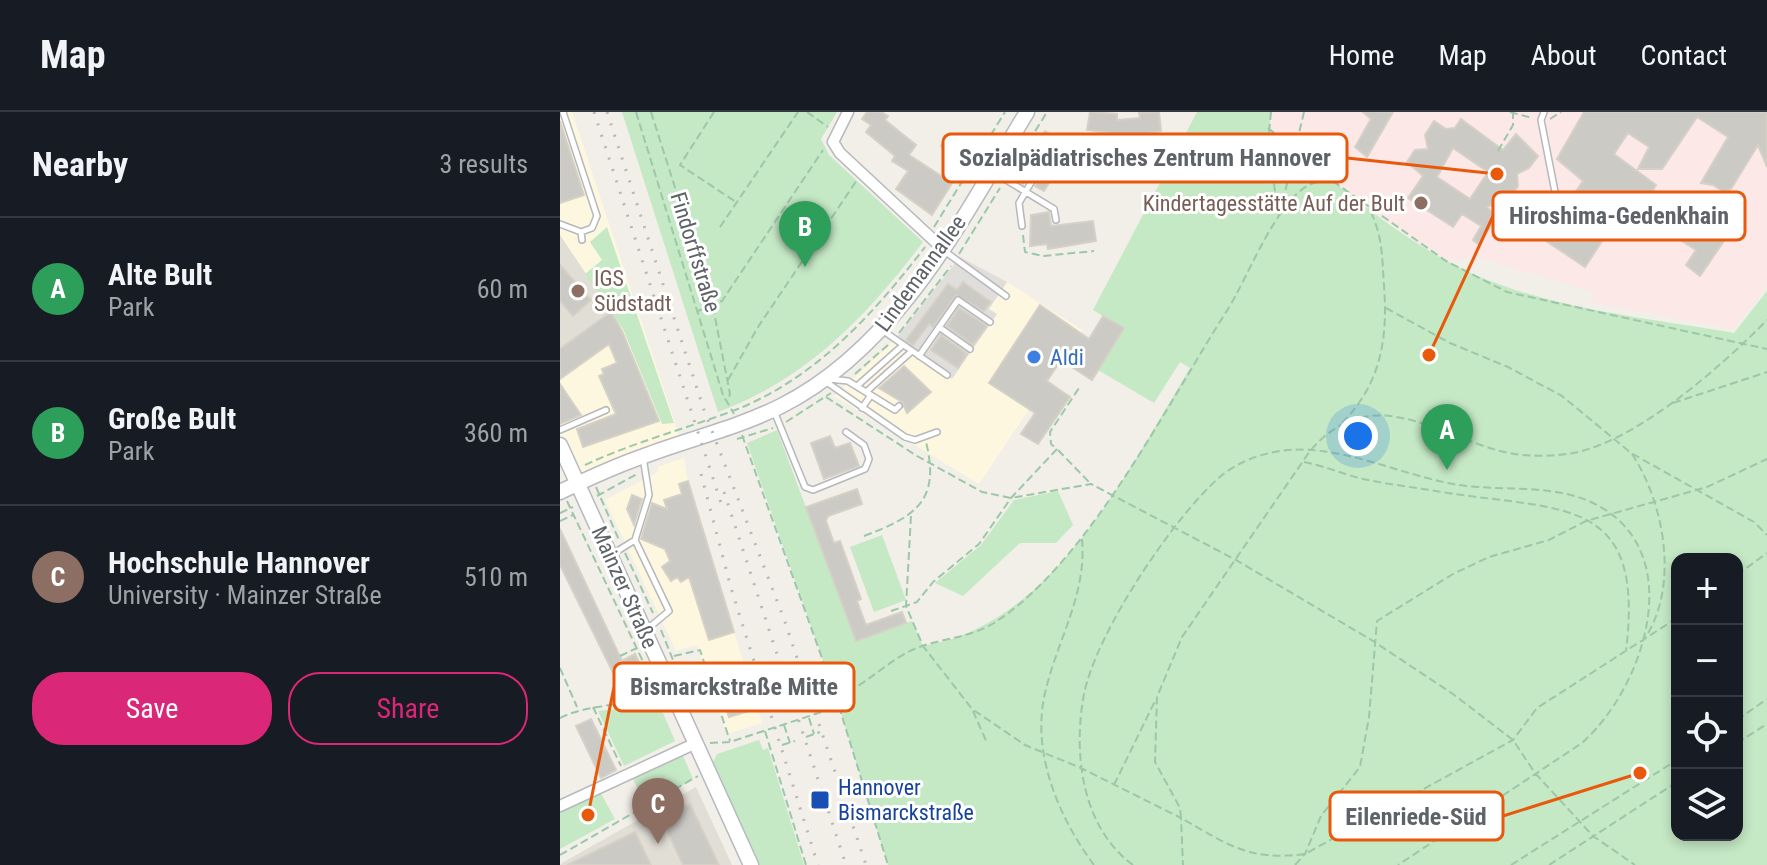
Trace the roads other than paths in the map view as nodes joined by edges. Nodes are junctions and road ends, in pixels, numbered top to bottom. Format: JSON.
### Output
{"nodes":[{"id":1,"x":563,"y":112,"type":"edge"},
{"id":2,"x":848,"y":112,"type":"edge"},
{"id":3,"x":1027,"y":112,"type":"edge"},
{"id":4,"x":1544,"y":112,"type":"edge"},
{"id":5,"x":1043,"y":162,"type":"dead end"},
{"id":6,"x":992,"y":171,"type":"junction"},
{"id":7,"x":1026,"y":191,"type":"junction"},
{"id":8,"x":1056,"y":220,"type":"dead end"},
{"id":9,"x":560,"y":224,"type":"edge"},
{"id":10,"x":1022,"y":226,"type":"road end"},
{"id":11,"x":1539,"y":226,"type":"dead end"},
{"id":12,"x":581,"y":232,"type":"junction"},
{"id":13,"x":582,"y":240,"type":"dead end"},
{"id":14,"x":942,"y":248,"type":"junction"},
{"id":15,"x":1006,"y":296,"type":"dead end"},
{"id":16,"x":990,"y":322,"type":"dead end"},
{"id":17,"x":939,"y":327,"type":"junction"},
{"id":18,"x":881,"y":329,"type":"junction"},
{"id":19,"x":903,"y":345,"type":"junction"},
{"id":20,"x":970,"y":349,"type":"dead end"},
{"id":21,"x":912,"y":351,"type":"junction"},
{"id":22,"x":919,"y":356,"type":"junction"},
{"id":23,"x":947,"y":375,"type":"dead end"},
{"id":24,"x":824,"y":379,"type":"junction"},
{"id":25,"x":857,"y":386,"type":"junction"},
{"id":26,"x":868,"y":394,"type":"junction"},
{"id":27,"x":899,"y":406,"type":"dead end"},
{"id":28,"x":862,"y":408,"type":"junction"},
{"id":29,"x":606,"y":410,"type":"dead end"},
{"id":30,"x":774,"y":410,"type":"junction"},
{"id":31,"x":560,"y":430,"type":"edge"},
{"id":32,"x":846,"y":432,"type":"dead end"},
{"id":33,"x":937,"y":432,"type":"dead end"},
{"id":34,"x":560,"y":445,"type":"edge"},
{"id":35,"x":644,"y":463,"type":"junction"},
{"id":36,"x":576,"y":477,"type":"junction"},
{"id":37,"x":560,"y":492,"type":"edge"},
{"id":38,"x":635,"y":540,"type":"junction"},
{"id":39,"x":617,"y":552,"type":"junction"},
{"id":40,"x":645,"y":631,"type":"junction"},
{"id":41,"x":702,"y":744,"type":"junction"},
{"id":42,"x":560,"y":806,"type":"edge"},
{"id":43,"x":751,"y":865,"type":"edge"}],
"edges":[{"from":1,"to":12,"type":"lane"},
{"from":2,"to":14,"type":"street"},
{"from":3,"to":6,"type":"street","name":"Lindemannallee"},
{"from":4,"to":11,"type":"lane"},
{"from":5,"to":7,"type":"lane"},
{"from":6,"to":7,"type":"lane"},
{"from":6,"to":14,"type":"street","name":"Lindemannallee"},
{"from":7,"to":8,"type":"lane"},
{"from":7,"to":10,"type":"lane"},
{"from":9,"to":12,"type":"lane"},
{"from":12,"to":13,"type":"lane"},
{"from":14,"to":15,"type":"lane"},
{"from":14,"to":18,"type":"street","name":"Lindemannallee"},
{"from":16,"to":17,"type":"lane"},
{"from":17,"to":20,"type":"lane"},
{"from":17,"to":22,"type":"lane"},
{"from":18,"to":19,"type":"lane"},
{"from":18,"to":24,"type":"street","name":"Lindemannallee"},
{"from":19,"to":21,"type":"lane"},
{"from":19,"to":25,"type":"lane"},
{"from":21,"to":22,"type":"lane"},
{"from":21,"to":26,"type":"lane"},
{"from":22,"to":23,"type":"lane"},
{"from":24,"to":25,"type":"lane"},
{"from":24,"to":28,"type":"lane"},
{"from":24,"to":30,"type":"street","name":"Lindemannallee"},
{"from":25,"to":26,"type":"lane"},
{"from":26,"to":27,"type":"lane"},
{"from":26,"to":28,"type":"lane"},
{"from":28,"to":33,"type":"lane"},
{"from":29,"to":31,"type":"lane"},
{"from":30,"to":32,"type":"lane"},
{"from":30,"to":35,"type":"street","name":"Lindemannallee"},
{"from":34,"to":36,"type":"street","name":"Mainzer Straße"},
{"from":35,"to":36,"type":"street","name":"Lindemannallee"},
{"from":35,"to":38,"type":"lane"},
{"from":36,"to":37,"type":"street","name":"Lindemannallee"},
{"from":36,"to":39,"type":"street","name":"Mainzer Straße"},
{"from":38,"to":39,"type":"lane"},
{"from":38,"to":40,"type":"lane"},
{"from":39,"to":40,"type":"street","name":"Mainzer Straße"},
{"from":40,"to":41,"type":"street","name":"Mainzer Straße"},
{"from":41,"to":42,"type":"street"},
{"from":41,"to":43,"type":"street","name":"Mainzer Straße"}]}
